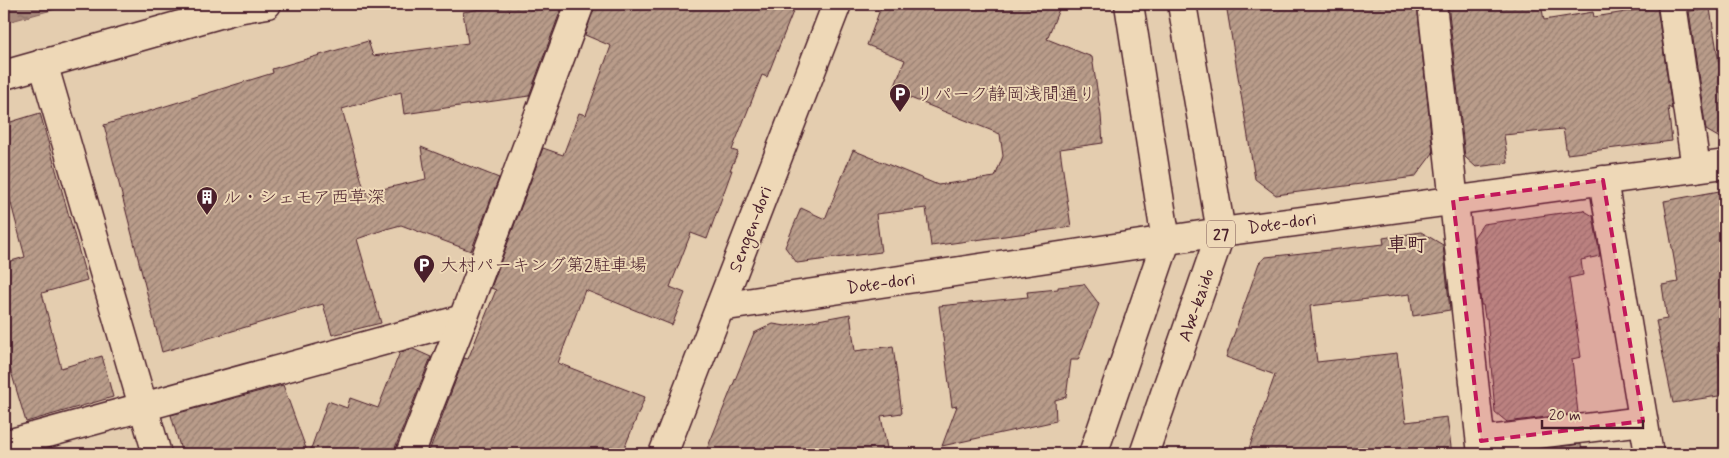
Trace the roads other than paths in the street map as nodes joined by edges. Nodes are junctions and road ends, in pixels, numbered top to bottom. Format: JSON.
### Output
{"nodes":[{"id":1,"x":267,"y":4,"type":"edge"},
{"id":2,"x":580,"y":4,"type":"edge"},
{"id":3,"x":837,"y":4,"type":"edge"},
{"id":4,"x":1129,"y":4,"type":"edge"},
{"id":5,"x":1182,"y":4,"type":"edge"},
{"id":6,"x":1432,"y":4,"type":"edge"},
{"id":7,"x":1672,"y":4,"type":"edge"},
{"id":8,"x":43,"y":63,"type":"junction"},
{"id":9,"x":4,"y":75,"type":"edge"},
{"id":10,"x":1725,"y":164,"type":"edge"},
{"id":11,"x":1696,"y":168,"type":"junction"},
{"id":12,"x":1603,"y":180,"type":"junction"},
{"id":13,"x":1453,"y":200,"type":"junction"},
{"id":14,"x":1221,"y":232,"type":"junction"},
{"id":15,"x":1166,"y":241,"type":"junction"},
{"id":16,"x":720,"y":307,"type":"junction"},
{"id":17,"x":463,"y":318,"type":"junction"},
{"id":18,"x":143,"y":407,"type":"junction"},
{"id":19,"x":1643,"y":421,"type":"junction"},
{"id":20,"x":4,"y":445,"type":"edge"},
{"id":21,"x":1482,"y":448,"type":"edge"},
{"id":22,"x":157,"y":454,"type":"edge"},
{"id":23,"x":410,"y":454,"type":"edge"},
{"id":24,"x":663,"y":454,"type":"edge"},
{"id":25,"x":1092,"y":454,"type":"edge"},
{"id":26,"x":1144,"y":454,"type":"edge"},
{"id":27,"x":1649,"y":454,"type":"edge"}],
"edges":[{"from":1,"to":8,"type":"street"},
{"from":2,"to":17,"type":"street"},
{"from":3,"to":16,"type":"street","name":"Sengen-dori"},
{"from":4,"to":15,"type":"street"},
{"from":5,"to":14,"type":"street","name":"Abe-kaido","number":"27"},
{"from":6,"to":13,"type":"street"},
{"from":7,"to":11,"type":"street"},
{"from":8,"to":9,"type":"street"},
{"from":8,"to":18,"type":"street"},
{"from":10,"to":11,"type":"street","name":"Dote-dori"},
{"from":11,"to":12,"type":"street","name":"Dote-dori"},
{"from":12,"to":13,"type":"street","name":"Dote-dori"},
{"from":12,"to":19,"type":"street"},
{"from":13,"to":14,"type":"street","name":"Dote-dori"},
{"from":13,"to":21,"type":"street"},
{"from":14,"to":15,"type":"street","name":"Dote-dori"},
{"from":14,"to":26,"type":"street","name":"Abe-kaido","number":"27"},
{"from":15,"to":16,"type":"street","name":"Dote-dori"},
{"from":15,"to":25,"type":"street"},
{"from":16,"to":24,"type":"street","name":"Sengen-dori"},
{"from":17,"to":18,"type":"street"},
{"from":17,"to":23,"type":"street"},
{"from":18,"to":20,"type":"street"},
{"from":18,"to":22,"type":"street"},
{"from":19,"to":21,"type":"street"},
{"from":19,"to":27,"type":"street"}]}
